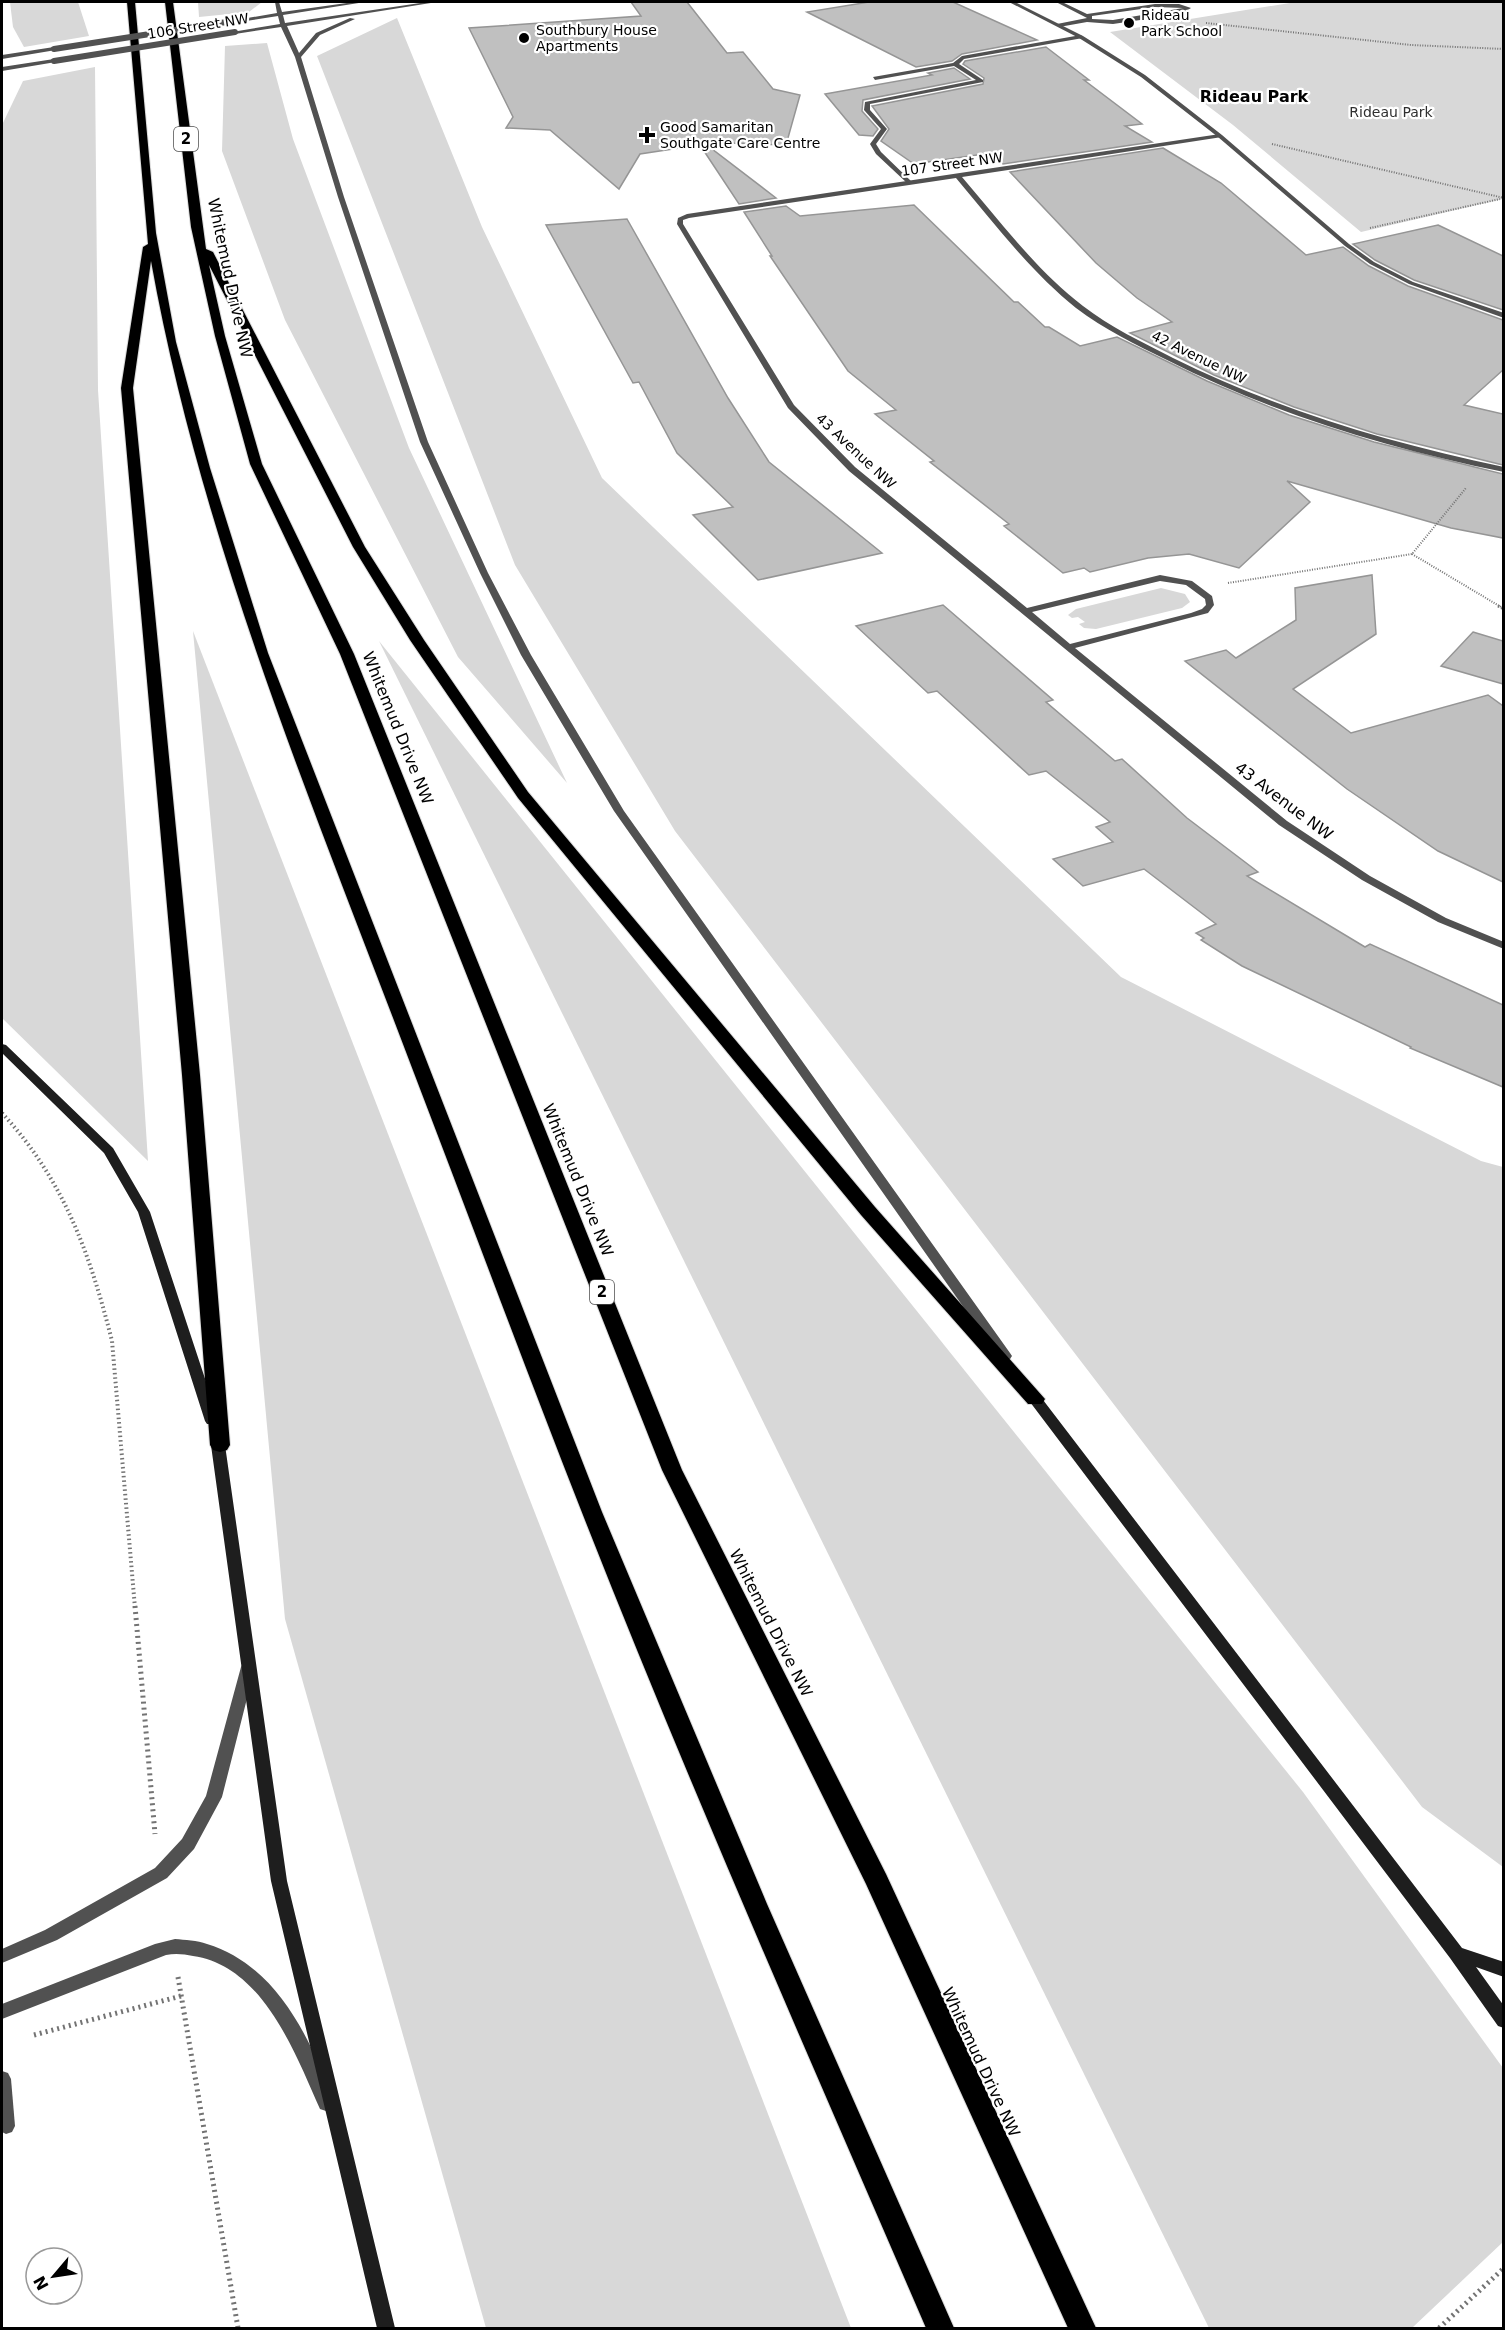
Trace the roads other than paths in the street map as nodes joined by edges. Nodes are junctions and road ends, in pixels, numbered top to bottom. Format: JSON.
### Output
{"nodes":[{"id":1,"x":131,"y":2,"type":"edge"},
{"id":2,"x":169,"y":2,"type":"edge"},
{"id":3,"x":277,"y":2,"type":"edge"},
{"id":4,"x":362,"y":2,"type":"edge"},
{"id":5,"x":434,"y":2,"type":"edge"},
{"id":6,"x":1012,"y":2,"type":"edge"},
{"id":7,"x":1059,"y":2,"type":"edge"},
{"id":8,"x":378,"y":10,"type":"junction"},
{"id":9,"x":281,"y":14,"type":"junction"},
{"id":10,"x":1087,"y":17,"type":"junction"},
{"id":11,"x":283,"y":24,"type":"junction"},
{"id":12,"x":1059,"y":25,"type":"junction"},
{"id":13,"x":1081,"y":37,"type":"junction"},
{"id":14,"x":5,"y":49,"type":"dead end"},
{"id":15,"x":10,"y":56,"type":"junction"},
{"id":16,"x":2,"y":57,"type":"edge"},
{"id":17,"x":298,"y":57,"type":"junction"},
{"id":18,"x":39,"y":63,"type":"junction"},
{"id":19,"x":955,"y":64,"type":"junction"},
{"id":20,"x":3,"y":68,"type":"edge"},
{"id":21,"x":2,"y":78,"type":"edge"},
{"id":22,"x":875,"y":78,"type":"dead end"},
{"id":23,"x":1220,"y":136,"type":"junction"},
{"id":24,"x":957,"y":175,"type":"junction"},
{"id":25,"x":909,"y":182,"type":"junction"},
{"id":26,"x":687,"y":216,"type":"joint"},
{"id":27,"x":196,"y":227,"type":"junction"},
{"id":28,"x":151,"y":233,"type":"junction"},
{"id":29,"x":1503,"y":316,"type":"edge"},
{"id":30,"x":1503,"y":471,"type":"edge"},
{"id":31,"x":1025,"y":611,"type":"junction"},
{"id":32,"x":1068,"y":647,"type":"junction"},
{"id":33,"x":1503,"y":946,"type":"edge"},
{"id":34,"x":2,"y":1047,"type":"edge"},
{"id":35,"x":1035,"y":1399,"type":"junction"},
{"id":36,"x":220,"y":1445,"type":"junction"},
{"id":37,"x":249,"y":1660,"type":"junction"},
{"id":38,"x":1456,"y":1953,"type":"junction"},
{"id":39,"x":2,"y":1956,"type":"edge"},
{"id":40,"x":1503,"y":1970,"type":"edge"},
{"id":41,"x":2,"y":2012,"type":"edge"},
{"id":42,"x":1503,"y":2021,"type":"edge"},
{"id":43,"x":2,"y":2079,"type":"edge"},
{"id":44,"x":6,"y":2127,"type":"dead end"},
{"id":45,"x":350,"y":2172,"type":"junction"},
{"id":46,"x":386,"y":2328,"type":"edge"},
{"id":47,"x":940,"y":2328,"type":"edge"},
{"id":48,"x":1082,"y":2328,"type":"edge"}],
"edges":[{"from":1,"to":28,"type":"highway"},
{"from":2,"to":27,"type":"highway","name":"Whitemud Drive NW","number":"2"},
{"from":3,"to":9,"type":"street"},
{"from":4,"to":9,"type":"street","name":"106 Street NW"},
{"from":5,"to":8,"type":"street","name":"106 Street NW"},
{"from":6,"to":12,"type":"street"},
{"from":7,"to":10,"type":"street"},
{"from":8,"to":11,"type":"street","name":"106 Street NW"},
{"from":8,"to":17,"type":"street"},
{"from":9,"to":11,"type":"street"},
{"from":9,"to":15,"type":"street","name":"106 Street NW","bridge":true},
{"from":10,"to":10,"type":"street"},
{"from":10,"to":12,"type":"street"},
{"from":11,"to":17,"type":"street"},
{"from":11,"to":18,"type":"street","name":"106 Street NW","bridge":true},
{"from":12,"to":13,"type":"street"},
{"from":13,"to":19,"type":"street"},
{"from":13,"to":23,"type":"street"},
{"from":14,"to":15,"type":"street"},
{"from":15,"to":16,"type":"street","name":"106 Street NW"},
{"from":15,"to":18,"type":"street"},
{"from":17,"to":35,"type":"street"},
{"from":18,"to":20,"type":"street","name":"106 Street NW"},
{"from":19,"to":22,"type":"street"},
{"from":19,"to":25,"type":"street"},
{"from":20,"to":21,"type":"street"},
{"from":23,"to":24,"type":"street","name":"107 Street NW"},
{"from":23,"to":29,"type":"street"},
{"from":24,"to":25,"type":"street","name":"107 Street NW"},
{"from":24,"to":30,"type":"street","name":"42 Avenue NW"},
{"from":25,"to":26,"type":"street","name":"107 Street NW"},
{"from":26,"to":31,"type":"street","name":"43 Avenue NW"},
{"from":27,"to":35,"type":"highway"},
{"from":27,"to":48,"type":"highway","name":"Whitemud Drive NW","number":"2"},
{"from":28,"to":36,"type":"highway"},
{"from":28,"to":47,"type":"highway"},
{"from":31,"to":32,"type":"street","name":"43 Avenue NW"},
{"from":31,"to":32,"type":"street"},
{"from":32,"to":33,"type":"street","name":"43 Avenue NW"},
{"from":34,"to":36,"type":"main road"},
{"from":35,"to":38,"type":"main road"},
{"from":36,"to":37,"type":"main road"},
{"from":37,"to":39,"type":"street"},
{"from":37,"to":45,"type":"main road"},
{"from":38,"to":40,"type":"main road"},
{"from":38,"to":42,"type":"main road"},
{"from":41,"to":45,"type":"street"},
{"from":43,"to":44,"type":"street"},
{"from":45,"to":46,"type":"main road"}]}
